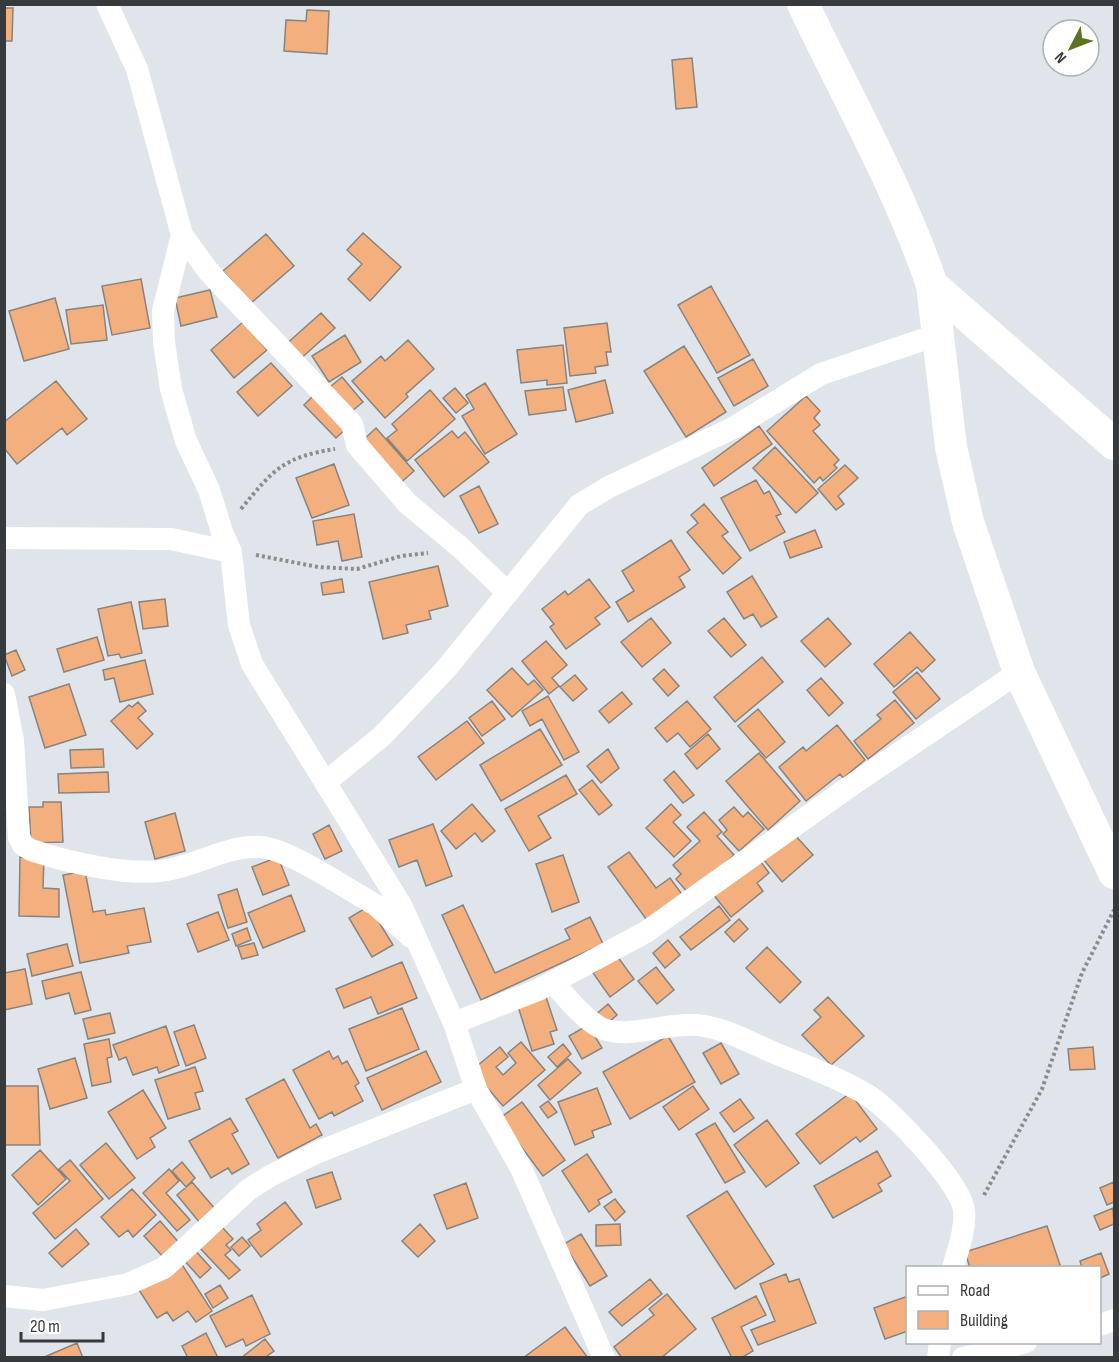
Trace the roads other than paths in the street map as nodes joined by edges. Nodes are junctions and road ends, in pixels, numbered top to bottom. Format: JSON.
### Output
{"nodes":[{"id":1,"x":106,"y":4,"type":"edge"},
{"id":2,"x":803,"y":4,"type":"edge"},
{"id":3,"x":182,"y":236,"type":"junction"},
{"id":4,"x":932,"y":285,"type":"junction"},
{"id":5,"x":937,"y":335,"type":"junction"},
{"id":6,"x":1114,"y":444,"type":"edge"},
{"id":7,"x":4,"y":538,"type":"edge"},
{"id":8,"x":226,"y":542,"type":"junction"},
{"id":9,"x":508,"y":593,"type":"junction"},
{"id":10,"x":1019,"y":672,"type":"junction"},
{"id":11,"x":4,"y":694,"type":"edge"},
{"id":12,"x":326,"y":783,"type":"junction"},
{"id":13,"x":1114,"y":873,"type":"edge"},
{"id":14,"x":422,"y":947,"type":"junction"},
{"id":15,"x":553,"y":983,"type":"junction"},
{"id":16,"x":454,"y":1023,"type":"junction"},
{"id":17,"x":476,"y":1089,"type":"junction"},
{"id":18,"x":954,"y":1266,"type":"edge"},
{"id":19,"x":4,"y":1296,"type":"edge"},
{"id":20,"x":1018,"y":1344,"type":"edge"},
{"id":21,"x":604,"y":1358,"type":"edge"},
{"id":22,"x":963,"y":1358,"type":"edge"}],
"edges":[{"from":1,"to":3,"type":"street"},
{"from":2,"to":4,"type":"street"},
{"from":3,"to":8,"type":"street"},
{"from":3,"to":9,"type":"street"},
{"from":4,"to":5,"type":"street"},
{"from":4,"to":6,"type":"street"},
{"from":5,"to":9,"type":"street"},
{"from":5,"to":10,"type":"street"},
{"from":7,"to":8,"type":"street"},
{"from":8,"to":12,"type":"street"},
{"from":9,"to":12,"type":"street"},
{"from":10,"to":13,"type":"street"},
{"from":10,"to":15,"type":"street"},
{"from":11,"to":14,"type":"street"},
{"from":12,"to":14,"type":"street"},
{"from":14,"to":16,"type":"street"},
{"from":15,"to":16,"type":"street"},
{"from":15,"to":18,"type":"street"},
{"from":16,"to":17,"type":"street"},
{"from":17,"to":19,"type":"street"},
{"from":17,"to":21,"type":"street"},
{"from":20,"to":22,"type":"street"}]}
